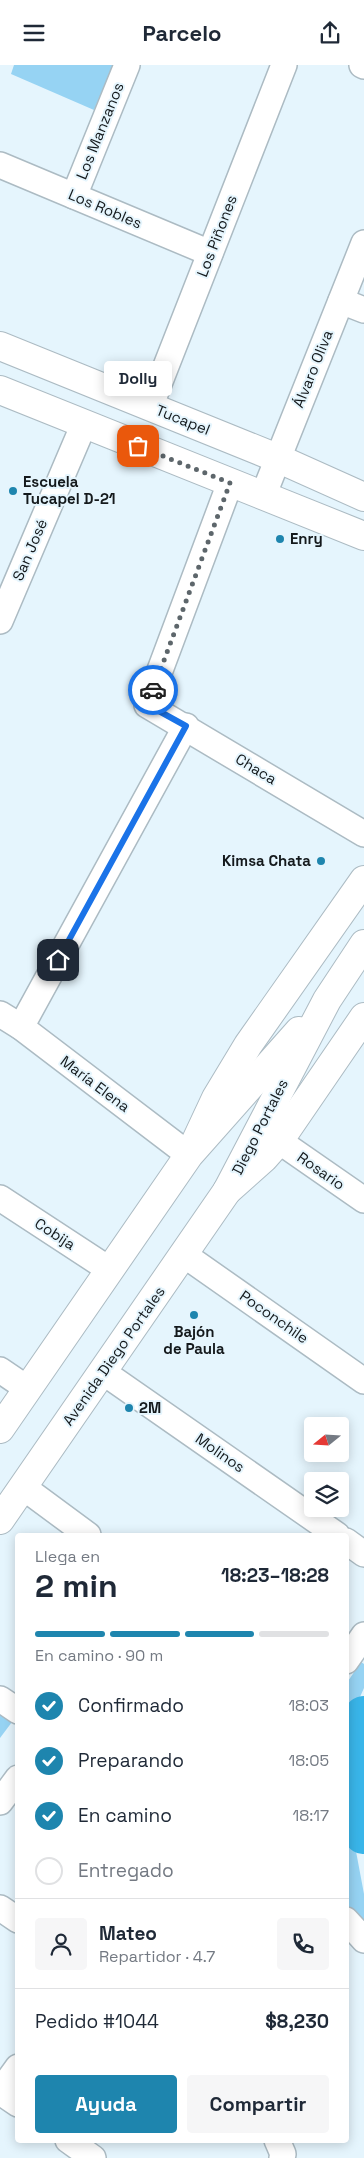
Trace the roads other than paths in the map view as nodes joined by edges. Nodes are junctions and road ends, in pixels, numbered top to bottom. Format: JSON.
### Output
{"nodes":[{"id":1,"x":127,"y":65,"type":"edge"},
{"id":2,"x":284,"y":65,"type":"edge"},
{"id":3,"x":0,"y":165,"type":"edge"},
{"id":4,"x":74,"y":197,"type":"junction"},
{"id":5,"x":364,"y":243,"type":"edge"},
{"id":6,"x":210,"y":253,"type":"junction"},
{"id":7,"x":341,"y":301,"type":"junction"},
{"id":8,"x":364,"y":310,"type":"edge"},
{"id":9,"x":0,"y":346,"type":"edge"},
{"id":10,"x":0,"y":390,"type":"edge"},
{"id":11,"x":150,"y":407,"type":"junction"},
{"id":12,"x":84,"y":424,"type":"junction"},
{"id":13,"x":277,"y":458,"type":"junction"},
{"id":14,"x":230,"y":483,"type":"junction"},
{"id":15,"x":263,"y":496,"type":"junction"},
{"id":16,"x":364,"y":497,"type":"edge"},
{"id":17,"x":364,"y":536,"type":"edge"},
{"id":18,"x":0,"y":621,"type":"edge"},
{"id":19,"x":186,"y":726,"type":"junction"},
{"id":20,"x":364,"y":834,"type":"edge"},
{"id":21,"x":364,"y":880,"type":"edge"},
{"id":22,"x":364,"y":944,"type":"edge"},
{"id":23,"x":326,"y":1000,"type":"junction"},
{"id":24,"x":0,"y":1014,"type":"edge"},
{"id":25,"x":363,"y":1022,"type":"edge"},
{"id":26,"x":21,"y":1027,"type":"junction"},
{"id":27,"x":279,"y":1141,"type":"junction"},
{"id":28,"x":188,"y":1155,"type":"junction"},
{"id":29,"x":227,"y":1191,"type":"junction"},
{"id":30,"x":0,"y":1198,"type":"edge"},
{"id":31,"x":364,"y":1200,"type":"edge"},
{"id":32,"x":184,"y":1254,"type":"junction"},
{"id":33,"x":110,"y":1270,"type":"junction"},
{"id":34,"x":0,"y":1370,"type":"edge"},
{"id":35,"x":102,"y":1372,"type":"junction"},
{"id":36,"x":364,"y":1381,"type":"edge"},
{"id":37,"x":28,"y":1389,"type":"junction"},
{"id":38,"x":0,"y":1429,"type":"edge"},
{"id":39,"x":23,"y":1487,"type":"junction"},
{"id":40,"x":0,"y":1520,"type":"edge"},
{"id":41,"x":85,"y":1533,"type":"edge"},
{"id":42,"x":334,"y":1533,"type":"edge"},
{"id":43,"x":349,"y":1543,"type":"edge"},
{"id":44,"x":364,"y":1554,"type":"edge"},
{"id":45,"x":364,"y":1635,"type":"edge"},
{"id":46,"x":349,"y":1657,"type":"edge"},
{"id":47,"x":0,"y":1699,"type":"edge"},
{"id":48,"x":15,"y":1709,"type":"edge"},
{"id":49,"x":15,"y":1782,"type":"edge"},
{"id":50,"x":0,"y":1802,"type":"edge"},
{"id":51,"x":0,"y":1908,"type":"edge"},
{"id":52,"x":15,"y":1918,"type":"edge"},
{"id":53,"x":349,"y":1924,"type":"edge"},
{"id":54,"x":364,"y":1940,"type":"edge"},
{"id":55,"x":349,"y":1941,"type":"edge"},
{"id":56,"x":364,"y":1949,"type":"edge"},
{"id":57,"x":15,"y":2071,"type":"edge"},
{"id":58,"x":0,"y":2092,"type":"edge"},
{"id":59,"x":15,"y":2102,"type":"edge"},
{"id":60,"x":72,"y":2143,"type":"edge"},
{"id":61,"x":279,"y":2143,"type":"edge"},
{"id":62,"x":93,"y":2158,"type":"edge"},
{"id":63,"x":282,"y":2158,"type":"edge"}],
"edges":[{"from":1,"to":4,"type":"street","name":"Los Manzanos"},
{"from":2,"to":6,"type":"street","name":"Los Piñones"},
{"from":3,"to":4,"type":"street","name":"Los Robles"},
{"from":4,"to":6,"type":"street","name":"Los Robles"},
{"from":5,"to":7,"type":"street","name":"Álvaro Oliva"},
{"from":6,"to":11,"type":"street","name":"Los Piñones"},
{"from":7,"to":8,"type":"street"},
{"from":7,"to":13,"type":"street","name":"Álvaro Oliva"},
{"from":9,"to":11,"type":"main road","name":"Tucapel"},
{"from":10,"to":12,"type":"main road"},
{"from":11,"to":13,"type":"main road","name":"Tucapel"},
{"from":12,"to":14,"type":"main road"},
{"from":12,"to":18,"type":"street","name":"San José"},
{"from":13,"to":15,"type":"street","name":"Álvaro Oliva"},
{"from":13,"to":16,"type":"main road","name":"Tucapel"},
{"from":14,"to":15,"type":"main road"},
{"from":14,"to":19,"type":"street","name":"Chaca"},
{"from":15,"to":17,"type":"main road"},
{"from":19,"to":20,"type":"street","name":"Chaca"},
{"from":19,"to":26,"type":"street"},
{"from":21,"to":28,"type":"main road"},
{"from":22,"to":23,"type":"main road","name":"Diego Portales"},
{"from":23,"to":28,"type":"main road","name":"Diego Portales"},
{"from":23,"to":29,"type":"main road","name":"Diego Portales"},
{"from":24,"to":26,"type":"street","name":"María Elena"},
{"from":25,"to":27,"type":"main road","name":"Diego Portales"},
{"from":26,"to":28,"type":"street","name":"María Elena"},
{"from":27,"to":29,"type":"main road","name":"Diego Portales"},
{"from":27,"to":31,"type":"street","name":"Rosario"},
{"from":28,"to":33,"type":"main road"},
{"from":29,"to":32,"type":"main road","name":"Avenida Diego Portales"},
{"from":30,"to":33,"type":"street","name":"Cobija"},
{"from":32,"to":35,"type":"main road","name":"Avenida Diego Portales"},
{"from":32,"to":36,"type":"street","name":"Poconchile"},
{"from":33,"to":37,"type":"main road"},
{"from":34,"to":37,"type":"street"},
{"from":35,"to":39,"type":"main road","name":"Avenida Diego Portales"},
{"from":35,"to":42,"type":"street","name":"Molinos"},
{"from":37,"to":38,"type":"main road"},
{"from":39,"to":40,"type":"main road","name":"Avenida Diego Portales"},
{"from":39,"to":41,"type":"street"},
{"from":43,"to":44,"type":"street"},
{"from":45,"to":46,"type":"street"},
{"from":47,"to":48,"type":"street"},
{"from":49,"to":50,"type":"street"},
{"from":51,"to":52,"type":"street"},
{"from":53,"to":54,"type":"street"},
{"from":55,"to":56,"type":"street"},
{"from":57,"to":58,"type":"street"},
{"from":58,"to":59,"type":"street"},
{"from":60,"to":62,"type":"street"},
{"from":61,"to":63,"type":"street"}]}
